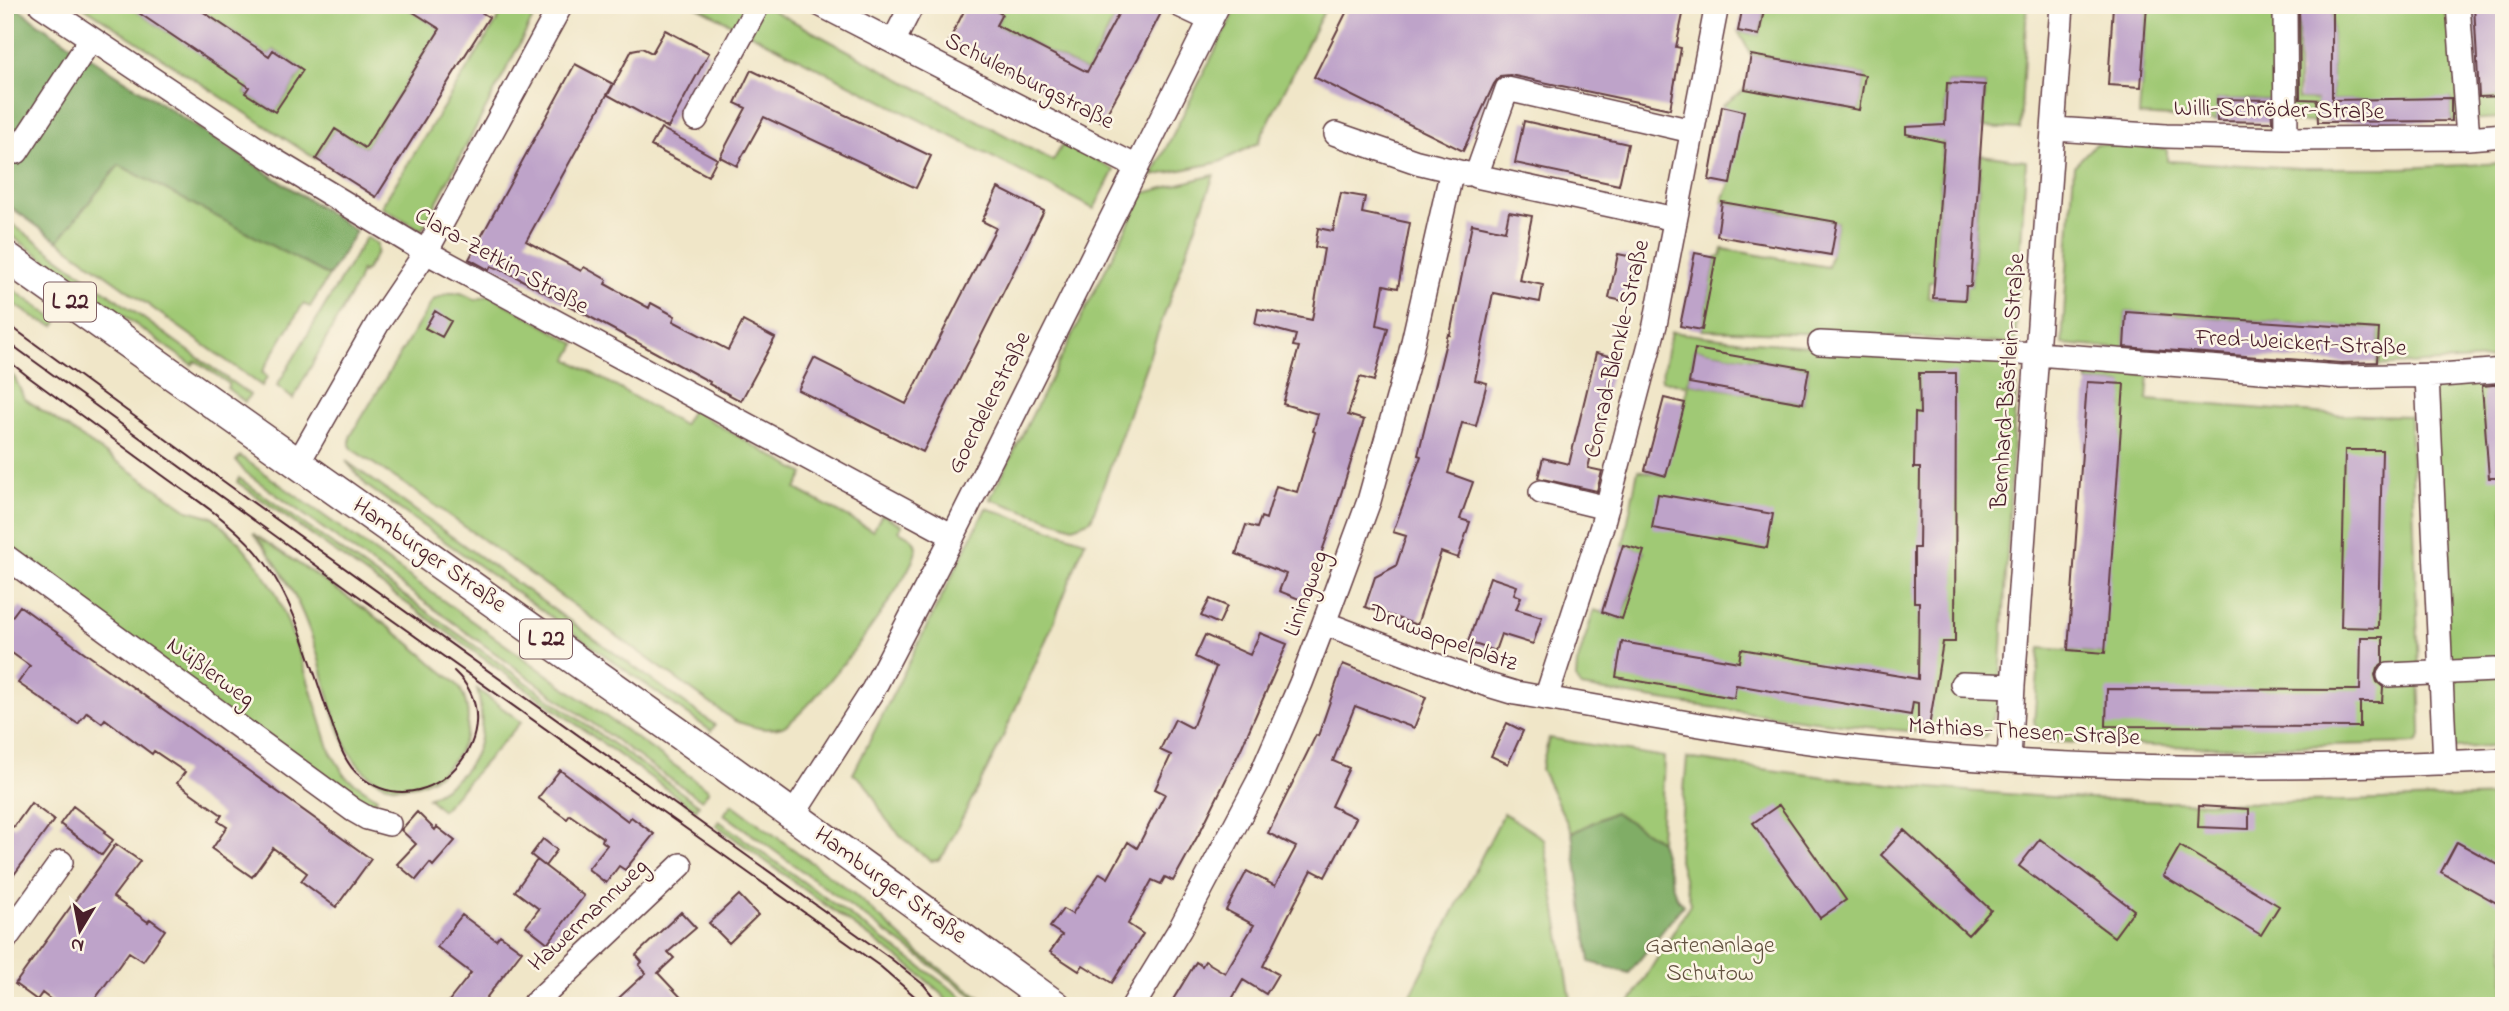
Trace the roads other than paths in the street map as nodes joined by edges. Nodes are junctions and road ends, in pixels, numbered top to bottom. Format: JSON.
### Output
{"nodes":[{"id":1,"x":41,"y":5,"type":"edge"},
{"id":2,"x":561,"y":5,"type":"edge"},
{"id":3,"x":758,"y":5,"type":"edge"},
{"id":4,"x":821,"y":5,"type":"edge"},
{"id":5,"x":912,"y":5,"type":"edge"},
{"id":6,"x":1179,"y":5,"type":"edge"},
{"id":7,"x":1717,"y":5,"type":"edge"},
{"id":8,"x":2062,"y":5,"type":"edge"},
{"id":9,"x":2285,"y":5,"type":"edge"},
{"id":10,"x":2458,"y":5,"type":"edge"},
{"id":11,"x":1214,"y":13,"type":"edge"},
{"id":12,"x":91,"y":39,"type":"junction"},
{"id":13,"x":893,"y":42,"type":"junction"},
{"id":14,"x":696,"y":119,"type":"dead end"},
{"id":15,"x":2054,"y":130,"type":"junction"},
{"id":16,"x":1692,"y":131,"type":"junction"},
{"id":17,"x":1336,"y":134,"type":"dead end"},
{"id":18,"x":2504,"y":135,"type":"edge"},
{"id":19,"x":2468,"y":138,"type":"junction"},
{"id":20,"x":2286,"y":139,"type":"junction"},
{"id":21,"x":18,"y":152,"type":"dead end"},
{"id":22,"x":1137,"y":167,"type":"junction"},
{"id":23,"x":1452,"y":170,"type":"junction"},
{"id":24,"x":1476,"y":176,"type":"junction"},
{"id":25,"x":1675,"y":219,"type":"junction"},
{"id":26,"x":426,"y":252,"type":"junction"},
{"id":27,"x":5,"y":256,"type":"edge"},
{"id":28,"x":1820,"y":343,"type":"dead end"},
{"id":29,"x":2037,"y":354,"type":"junction"},
{"id":30,"x":2504,"y":370,"type":"edge"},
{"id":31,"x":2427,"y":376,"type":"junction"},
{"id":32,"x":298,"y":463,"type":"junction"},
{"id":33,"x":1541,"y":492,"type":"dead end"},
{"id":34,"x":1607,"y":508,"type":"junction"},
{"id":35,"x":943,"y":531,"type":"junction"},
{"id":36,"x":5,"y":556,"type":"edge"},
{"id":37,"x":1324,"y":623,"type":"junction"},
{"id":38,"x":2495,"y":670,"type":"dead end"},
{"id":39,"x":2441,"y":673,"type":"junction"},
{"id":40,"x":2389,"y":675,"type":"dead end"},
{"id":41,"x":1962,"y":684,"type":"dead end"},
{"id":42,"x":2012,"y":686,"type":"junction"},
{"id":43,"x":1546,"y":698,"type":"junction"},
{"id":44,"x":2504,"y":760,"type":"edge"},
{"id":45,"x":2009,"y":761,"type":"junction"},
{"id":46,"x":2445,"y":763,"type":"junction"},
{"id":47,"x":793,"y":815,"type":"junction"},
{"id":48,"x":389,"y":824,"type":"dead end"},
{"id":49,"x":61,"y":862,"type":"dead end"},
{"id":50,"x":681,"y":865,"type":"dead end"},
{"id":51,"x":5,"y":940,"type":"edge"},
{"id":52,"x":532,"y":1006,"type":"edge"},
{"id":53,"x":1056,"y":1006,"type":"edge"},
{"id":54,"x":1133,"y":1006,"type":"edge"}],
"edges":[{"from":1,"to":12,"type":"street","name":"Clara-Zetkin-Straße"},
{"from":2,"to":26,"type":"street"},
{"from":3,"to":14,"type":"street"},
{"from":4,"to":13,"type":"street","name":"Schulenburgstraße"},
{"from":5,"to":13,"type":"street"},
{"from":6,"to":11,"type":"street"},
{"from":7,"to":16,"type":"street","name":"Conrad-Blenkle-Straße"},
{"from":8,"to":15,"type":"street","name":"Bernhard-Bästlein-Straße"},
{"from":9,"to":20,"type":"street"},
{"from":10,"to":19,"type":"street"},
{"from":11,"to":22,"type":"street","name":"Goerdelerstraße"},
{"from":12,"to":21,"type":"street"},
{"from":12,"to":26,"type":"street","name":"Clara-Zetkin-Straße"},
{"from":13,"to":22,"type":"street","name":"Schulenburgstraße"},
{"from":15,"to":20,"type":"street","name":"Willi-Schröder-Straße"},
{"from":15,"to":29,"type":"street","name":"Bernhard-Bästlein-Straße"},
{"from":16,"to":24,"type":"street"},
{"from":16,"to":25,"type":"street","name":"Conrad-Blenkle-Straße"},
{"from":17,"to":23,"type":"street"},
{"from":18,"to":19,"type":"street","name":"Willi-Schröder-Straße"},
{"from":19,"to":20,"type":"street","name":"Willi-Schröder-Straße"},
{"from":22,"to":35,"type":"street","name":"Goerdelerstraße"},
{"from":23,"to":24,"type":"street"},
{"from":23,"to":37,"type":"street","name":"Liningweg"},
{"from":24,"to":25,"type":"street"},
{"from":25,"to":34,"type":"street","name":"Conrad-Blenkle-Straße"},
{"from":26,"to":32,"type":"street"},
{"from":26,"to":35,"type":"street","name":"Clara-Zetkin-Straße"},
{"from":27,"to":32,"type":"main road","name":"Hamburger Straße","number":"L 22"},
{"from":28,"to":29,"type":"street","name":"Fred-Weickert-Straße"},
{"from":29,"to":31,"type":"street","name":"Fred-Weickert-Straße"},
{"from":29,"to":42,"type":"street","name":"Bernhard-Bästlein-Straße"},
{"from":30,"to":31,"type":"street"},
{"from":31,"to":39,"type":"street","name":"Fred-Weickert-Straße"},
{"from":32,"to":47,"type":"main road","name":"Hamburger Straße","number":"L 22"},
{"from":33,"to":34,"type":"street"},
{"from":34,"to":43,"type":"street","name":"Conrad-Blenkle-Straße"},
{"from":35,"to":47,"type":"street","name":"Goerdelerstraße"},
{"from":36,"to":48,"type":"street","name":"Nüßlerweg"},
{"from":37,"to":43,"type":"street","name":"Druwappelplatz"},
{"from":37,"to":54,"type":"street","name":"Liningweg"},
{"from":38,"to":39,"type":"street"},
{"from":39,"to":40,"type":"street"},
{"from":39,"to":46,"type":"street","name":"Fred-Weickert-Straße"},
{"from":41,"to":42,"type":"street"},
{"from":42,"to":45,"type":"street","name":"Bernhard-Bästlein-Straße"},
{"from":43,"to":45,"type":"street","name":"Mathias-Thesen-Straße"},
{"from":44,"to":46,"type":"street","name":"Mathias-Thesen-Straße"},
{"from":45,"to":46,"type":"street","name":"Mathias-Thesen-Straße"},
{"from":47,"to":53,"type":"main road","name":"Hamburger Straße","number":"L 22"},
{"from":49,"to":51,"type":"street"},
{"from":50,"to":52,"type":"street","name":"Hawermannweg"}]}
